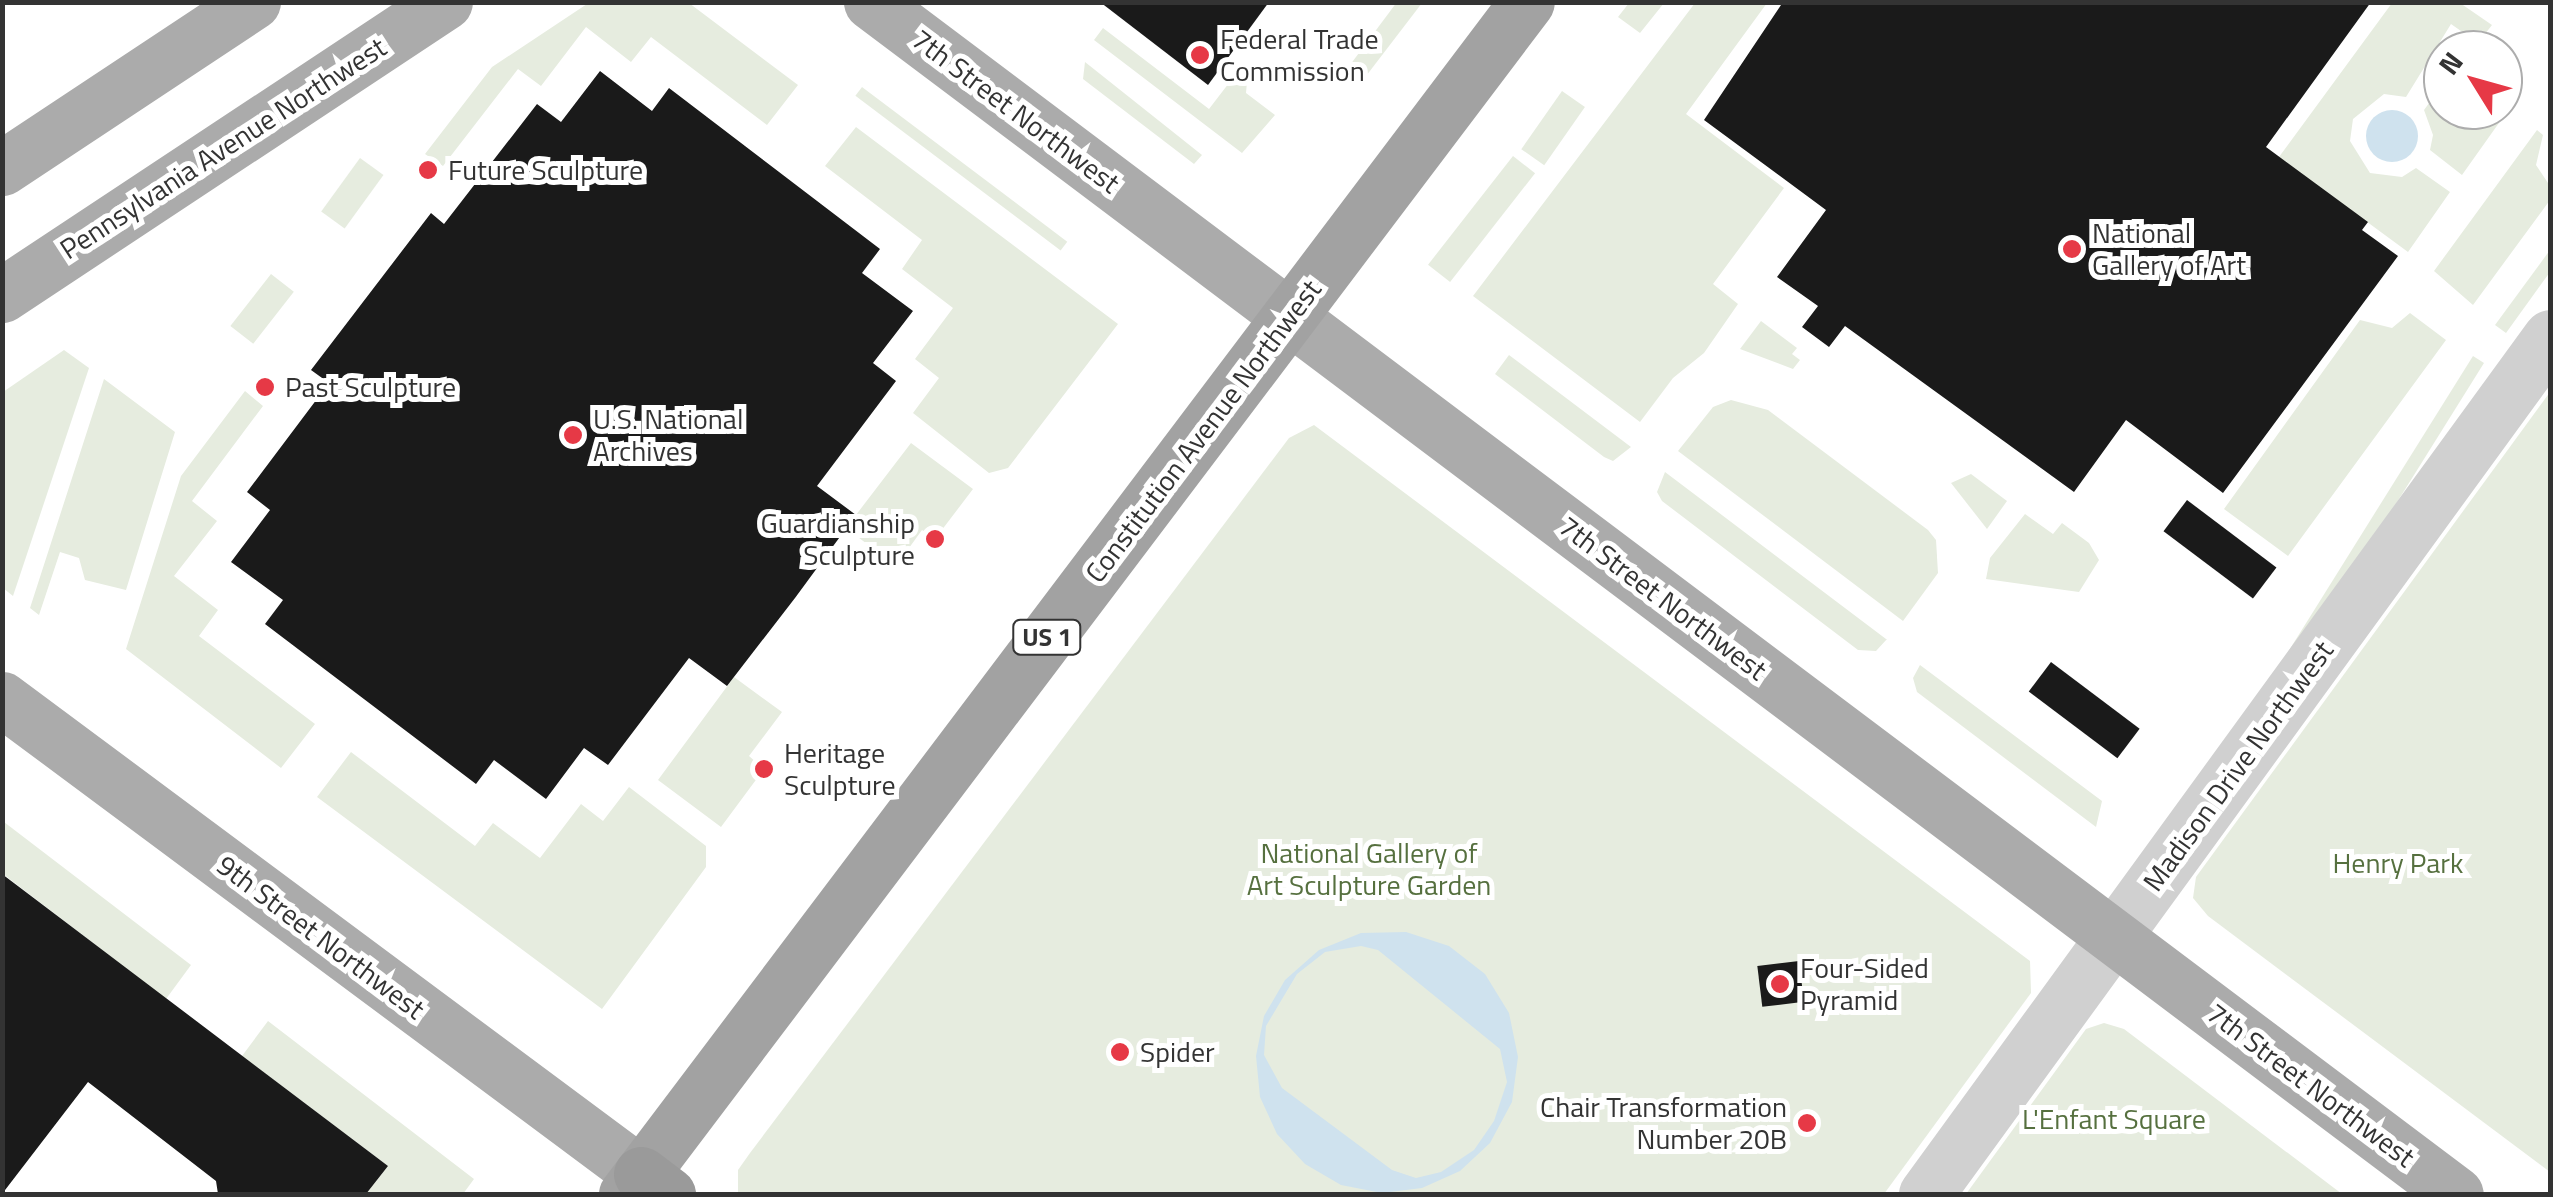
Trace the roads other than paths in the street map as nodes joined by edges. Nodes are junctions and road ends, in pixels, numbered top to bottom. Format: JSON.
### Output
{"nodes":[{"id":1,"x":253,"y":2,"type":"edge"},
{"id":2,"x":444,"y":2,"type":"edge"},
{"id":3,"x":871,"y":2,"type":"edge"},
{"id":4,"x":1526,"y":2,"type":"edge"},
{"id":5,"x":2,"y":168,"type":"edge"},
{"id":6,"x":2,"y":294,"type":"edge"},
{"id":7,"x":1289,"y":316,"type":"junction"},
{"id":8,"x":2550,"y":337,"type":"edge"},
{"id":9,"x":5,"y":698,"type":"edge"},
{"id":10,"x":2114,"y":938,"type":"junction"},
{"id":11,"x":645,"y":1188,"type":"edge"},
{"id":12,"x":1926,"y":1194,"type":"edge"},
{"id":13,"x":2456,"y":1194,"type":"edge"}],
"edges":[{"from":1,"to":5,"type":"main road"},
{"from":2,"to":6,"type":"main road","name":"Pennsylvania Avenue Northwest"},
{"from":3,"to":7,"type":"main road","name":"7th Street Northwest"},
{"from":4,"to":7,"type":"highway","name":"Constitution Avenue Northwest","number":"US 1"},
{"from":7,"to":10,"type":"main road","name":"7th Street Northwest"},
{"from":7,"to":11,"type":"highway","name":"Constitution Avenue Northwest","number":"US 1"},
{"from":8,"to":10,"type":"street","name":"Madison Drive Northwest"},
{"from":9,"to":11,"type":"main road","name":"9th Street Northwest"},
{"from":10,"to":12,"type":"street","name":"Madison Drive Northwest"},
{"from":10,"to":13,"type":"main road","name":"7th Street Northwest"}]}
